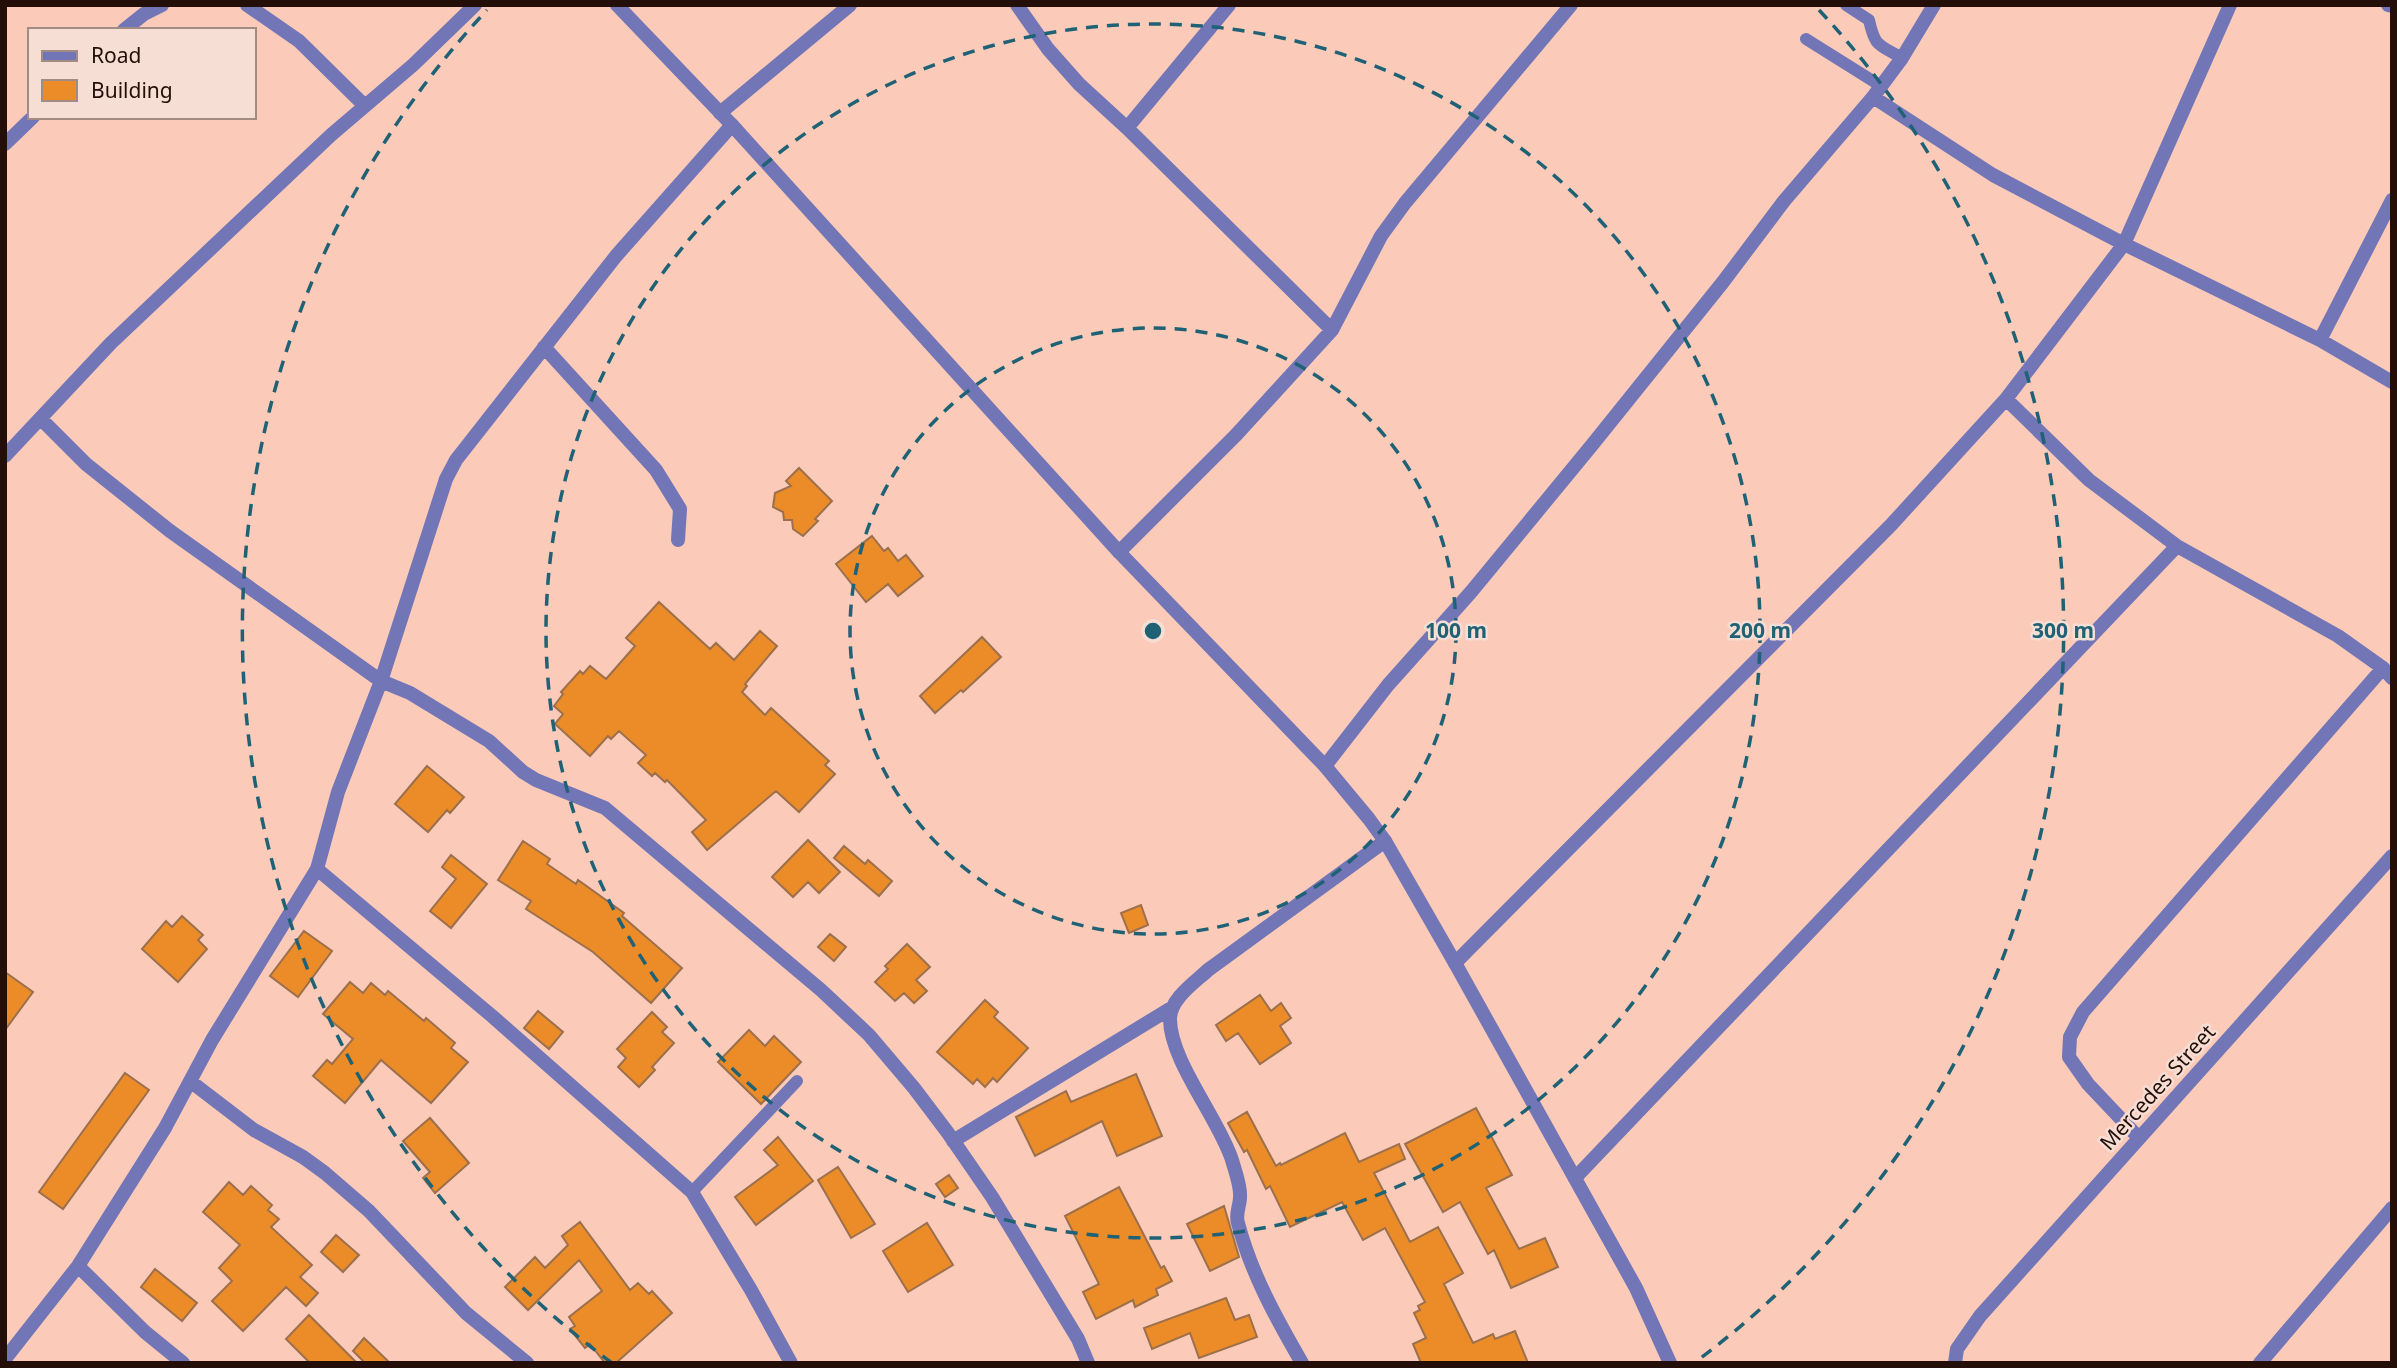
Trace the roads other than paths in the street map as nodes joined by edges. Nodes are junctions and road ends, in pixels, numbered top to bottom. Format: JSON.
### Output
{"nodes":[{"id":1,"x":162,"y":5,"type":"edge"},
{"id":2,"x":247,"y":5,"type":"edge"},
{"id":3,"x":475,"y":5,"type":"edge"},
{"id":4,"x":617,"y":5,"type":"edge"},
{"id":5,"x":850,"y":5,"type":"edge"},
{"id":6,"x":1017,"y":5,"type":"edge"},
{"id":7,"x":1229,"y":5,"type":"edge"},
{"id":8,"x":1571,"y":5,"type":"edge"},
{"id":9,"x":1846,"y":5,"type":"edge"},
{"id":10,"x":1934,"y":5,"type":"edge"},
{"id":11,"x":2230,"y":5,"type":"edge"},
{"id":12,"x":126,"y":28,"type":"edge"},
{"id":13,"x":1806,"y":40,"type":"dead end"},
{"id":14,"x":1902,"y":58,"type":"junction"},
{"id":15,"x":1877,"y":92,"type":"junction"},
{"id":16,"x":365,"y":106,"type":"junction"},
{"id":17,"x":720,"y":113,"type":"junction"},
{"id":18,"x":31,"y":119,"type":"edge"},
{"id":19,"x":732,"y":125,"type":"junction"},
{"id":20,"x":1127,"y":128,"type":"junction"},
{"id":21,"x":5,"y":144,"type":"edge"},
{"id":22,"x":2392,"y":200,"type":"edge"},
{"id":23,"x":2124,"y":244,"type":"junction"},
{"id":24,"x":1332,"y":330,"type":"junction"},
{"id":25,"x":2320,"y":340,"type":"junction"},
{"id":26,"x":544,"y":346,"type":"junction"},
{"id":27,"x":2392,"y":382,"type":"edge"},
{"id":28,"x":2006,"y":399,"type":"junction"},
{"id":29,"x":41,"y":419,"type":"junction"},
{"id":30,"x":5,"y":456,"type":"edge"},
{"id":31,"x":678,"y":540,"type":"dead end"},
{"id":32,"x":2177,"y":546,"type":"junction"},
{"id":33,"x":1119,"y":552,"type":"junction"},
{"id":34,"x":2387,"y":673,"type":"edge"},
{"id":35,"x":381,"y":681,"type":"junction"},
{"id":36,"x":1325,"y":766,"type":"junction"},
{"id":37,"x":1385,"y":841,"type":"junction"},
{"id":38,"x":2392,"y":856,"type":"edge"},
{"id":39,"x":317,"y":869,"type":"junction"},
{"id":40,"x":1455,"y":963,"type":"junction"},
{"id":41,"x":1173,"y":1007,"type":"junction"},
{"id":42,"x":190,"y":1081,"type":"junction"},
{"id":43,"x":797,"y":1081,"type":"dead end"},
{"id":44,"x":2139,"y":1138,"type":"junction"},
{"id":45,"x":953,"y":1141,"type":"junction"},
{"id":46,"x":1575,"y":1178,"type":"junction"},
{"id":47,"x":692,"y":1192,"type":"junction"},
{"id":48,"x":2392,"y":1208,"type":"edge"},
{"id":49,"x":78,"y":1266,"type":"junction"},
{"id":50,"x":1956,"y":1356,"type":"edge"},
{"id":51,"x":5,"y":1359,"type":"edge"},
{"id":52,"x":183,"y":1363,"type":"edge"},
{"id":53,"x":527,"y":1363,"type":"edge"},
{"id":54,"x":792,"y":1363,"type":"edge"},
{"id":55,"x":1088,"y":1363,"type":"edge"},
{"id":56,"x":1302,"y":1363,"type":"edge"},
{"id":57,"x":1671,"y":1363,"type":"edge"},
{"id":58,"x":2260,"y":1363,"type":"edge"}],
"edges":[{"from":1,"to":12,"type":"street"},
{"from":2,"to":16,"type":"street"},
{"from":3,"to":16,"type":"street"},
{"from":4,"to":17,"type":"street"},
{"from":5,"to":17,"type":"street"},
{"from":6,"to":20,"type":"street"},
{"from":7,"to":20,"type":"street"},
{"from":8,"to":24,"type":"street"},
{"from":9,"to":14,"type":"lane"},
{"from":10,"to":14,"type":"street"},
{"from":11,"to":23,"type":"street"},
{"from":13,"to":15,"type":"lane"},
{"from":14,"to":15,"type":"street"},
{"from":15,"to":23,"type":"street"},
{"from":15,"to":36,"type":"street"},
{"from":16,"to":29,"type":"street"},
{"from":17,"to":19,"type":"street"},
{"from":18,"to":21,"type":"street"},
{"from":19,"to":26,"type":"street"},
{"from":19,"to":33,"type":"street"},
{"from":20,"to":24,"type":"street"},
{"from":22,"to":25,"type":"street"},
{"from":23,"to":25,"type":"street"},
{"from":23,"to":28,"type":"street"},
{"from":24,"to":33,"type":"street"},
{"from":25,"to":27,"type":"street"},
{"from":26,"to":31,"type":"street"},
{"from":26,"to":35,"type":"street"},
{"from":28,"to":32,"type":"street"},
{"from":28,"to":40,"type":"street"},
{"from":29,"to":30,"type":"street"},
{"from":29,"to":35,"type":"street"},
{"from":32,"to":34,"type":"street"},
{"from":32,"to":46,"type":"street"},
{"from":33,"to":36,"type":"street"},
{"from":34,"to":44,"type":"street"},
{"from":35,"to":39,"type":"street"},
{"from":35,"to":45,"type":"street"},
{"from":36,"to":37,"type":"street"},
{"from":37,"to":40,"type":"street"},
{"from":37,"to":41,"type":"street"},
{"from":38,"to":44,"type":"street","name":"Mercedes Street"},
{"from":39,"to":42,"type":"street"},
{"from":39,"to":47,"type":"street"},
{"from":40,"to":46,"type":"street"},
{"from":41,"to":45,"type":"street"},
{"from":41,"to":56,"type":"street"},
{"from":42,"to":49,"type":"street"},
{"from":42,"to":53,"type":"street"},
{"from":43,"to":47,"type":"lane"},
{"from":44,"to":50,"type":"street","name":"Mercedes Street"},
{"from":45,"to":55,"type":"street"},
{"from":46,"to":57,"type":"street"},
{"from":47,"to":54,"type":"street"},
{"from":48,"to":58,"type":"street"},
{"from":49,"to":51,"type":"street"},
{"from":49,"to":52,"type":"street"}]}
